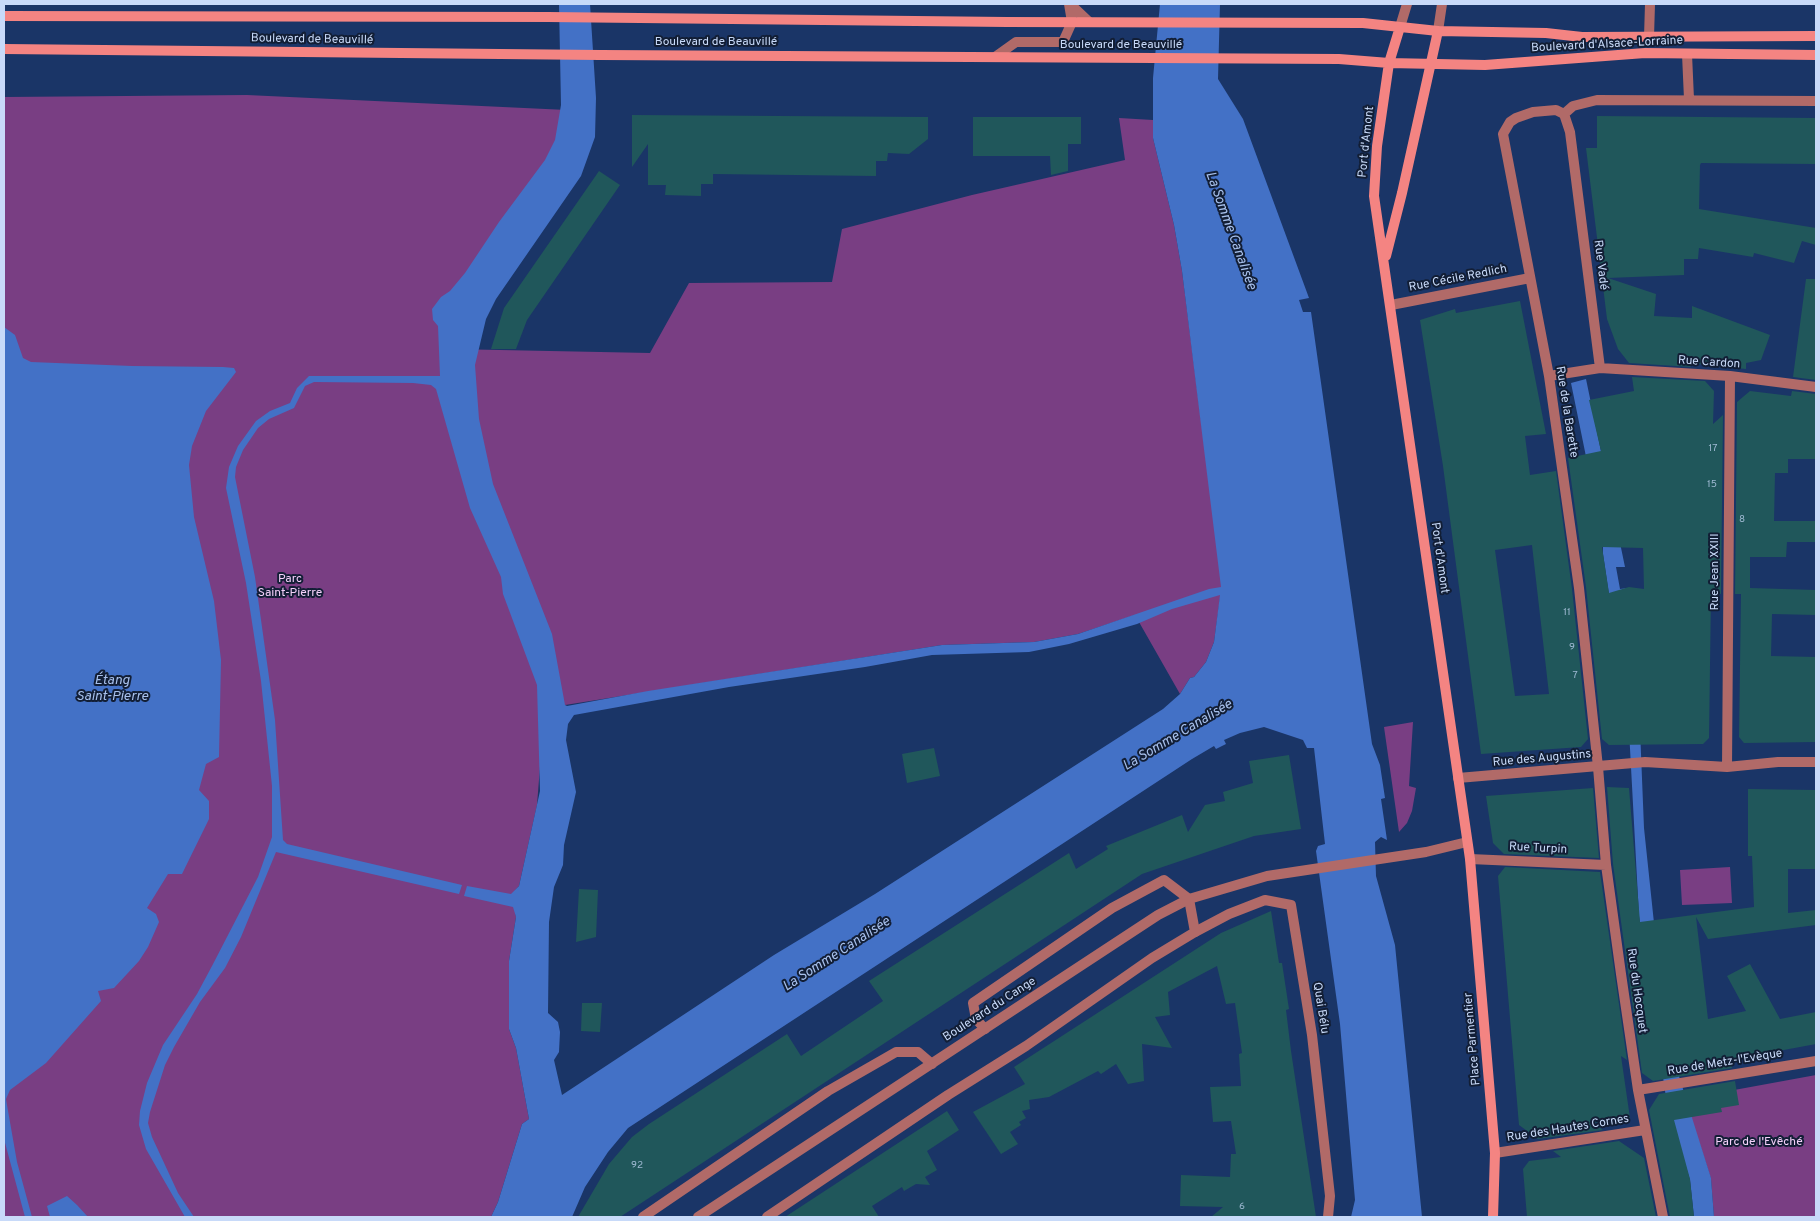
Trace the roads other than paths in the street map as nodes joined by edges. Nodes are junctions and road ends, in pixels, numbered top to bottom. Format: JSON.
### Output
{"nodes":[{"id":1,"x":1069,"y":4,"type":"edge"},
{"id":2,"x":1407,"y":4,"type":"edge"},
{"id":3,"x":1442,"y":4,"type":"edge"},
{"id":4,"x":1650,"y":4,"type":"edge"},
{"id":5,"x":4,"y":16,"type":"edge"},
{"id":6,"x":1072,"y":22,"type":"junction"},
{"id":7,"x":1088,"y":22,"type":"junction"},
{"id":8,"x":1400,"y":27,"type":"junction"},
{"id":9,"x":1438,"y":31,"type":"junction"},
{"id":10,"x":1816,"y":36,"type":"edge"},
{"id":11,"x":1649,"y":37,"type":"junction"},
{"id":12,"x":4,"y":49,"type":"edge"},
{"id":13,"x":1687,"y":54,"type":"junction"},
{"id":14,"x":1816,"y":55,"type":"edge"},
{"id":15,"x":995,"y":57,"type":"junction"},
{"id":16,"x":1389,"y":63,"type":"junction"},
{"id":17,"x":1429,"y":64,"type":"junction"},
{"id":18,"x":1689,"y":100,"type":"junction"},
{"id":19,"x":1816,"y":101,"type":"edge"},
{"id":20,"x":1564,"y":114,"type":"junction"},
{"id":21,"x":1384,"y":261,"type":"junction"},
{"id":22,"x":1530,"y":278,"type":"junction"},
{"id":23,"x":1391,"y":305,"type":"junction"},
{"id":24,"x":1600,"y":368,"type":"junction"},
{"id":25,"x":1548,"y":376,"type":"junction"},
{"id":26,"x":1730,"y":376,"type":"junction"},
{"id":27,"x":1816,"y":386,"type":"edge"},
{"id":28,"x":1816,"y":762,"type":"edge"},
{"id":29,"x":1598,"y":766,"type":"junction"},
{"id":30,"x":1727,"y":767,"type":"junction"},
{"id":31,"x":1458,"y":778,"type":"junction"},
{"id":32,"x":1467,"y":842,"type":"junction"},
{"id":33,"x":1470,"y":859,"type":"junction"},
{"id":34,"x":1606,"y":865,"type":"junction"},
{"id":35,"x":1189,"y":899,"type":"junction"},
{"id":36,"x":1195,"y":932,"type":"junction"},
{"id":37,"x":985,"y":1029,"type":"junction"},
{"id":38,"x":1816,"y":1061,"type":"edge"},
{"id":39,"x":932,"y":1064,"type":"junction"},
{"id":40,"x":1638,"y":1090,"type":"junction"},
{"id":41,"x":1645,"y":1130,"type":"junction"},
{"id":42,"x":1495,"y":1153,"type":"junction"},
{"id":43,"x":643,"y":1217,"type":"edge"},
{"id":44,"x":698,"y":1217,"type":"edge"},
{"id":45,"x":767,"y":1217,"type":"edge"},
{"id":46,"x":1328,"y":1217,"type":"edge"},
{"id":47,"x":1493,"y":1217,"type":"edge"},
{"id":48,"x":1662,"y":1217,"type":"edge"}],
"edges":[{"from":1,"to":6,"type":"street"},
{"from":1,"to":7,"type":"street","name":"Boulevard de Beauvillé"},
{"from":2,"to":8,"type":"street"},
{"from":3,"to":9,"type":"street"},
{"from":4,"to":11,"type":"street"},
{"from":5,"to":6,"type":"main road","name":"Boulevard de Beauvillé"},
{"from":6,"to":7,"type":"main road","name":"Boulevard de Beauvillé"},
{"from":6,"to":15,"type":"street"},
{"from":7,"to":8,"type":"main road","name":"Boulevard de Beauvillé"},
{"from":8,"to":9,"type":"main road","name":"Boulevard de Beauvillé"},
{"from":8,"to":16,"type":"main road","name":"Port d'Amont"},
{"from":9,"to":11,"type":"main road","name":"Boulevard d'Alsace-Lorraine"},
{"from":9,"to":17,"type":"main road","name":"Port d'Amont"},
{"from":10,"to":11,"type":"main road","name":"Boulevard d'Alsace-Lorraine"},
{"from":12,"to":15,"type":"main road","name":"Boulevard de Beauvillé"},
{"from":13,"to":14,"type":"main road","name":"Boulevard d'Alsace-Lorraine"},
{"from":13,"to":17,"type":"main road","name":"Boulevard d'Alsace-Lorraine"},
{"from":13,"to":18,"type":"street"},
{"from":15,"to":16,"type":"main road","name":"Boulevard de Beauvillé"},
{"from":16,"to":17,"type":"main road","name":"Boulevard de Beauvillé"},
{"from":16,"to":21,"type":"main road","name":"Port d'Amont"},
{"from":17,"to":21,"type":"main road","name":"Port d'Amont"},
{"from":18,"to":19,"type":"street"},
{"from":18,"to":20,"type":"street"},
{"from":20,"to":22,"type":"street","name":"Rue de la Barette"},
{"from":20,"to":24,"type":"street","name":"Rue Vadé"},
{"from":21,"to":23,"type":"main road","name":"Port d'Amont"},
{"from":22,"to":23,"type":"street","name":"Rue Cécile Redlich"},
{"from":22,"to":25,"type":"street","name":"Rue de la Barette"},
{"from":23,"to":31,"type":"main road","name":"Port d'Amont"},
{"from":24,"to":25,"type":"street"},
{"from":24,"to":26,"type":"street","name":"Rue Cardon"},
{"from":25,"to":29,"type":"street","name":"Rue de la Barette"},
{"from":26,"to":27,"type":"street","name":"Rue Cardon"},
{"from":26,"to":30,"type":"street","name":"Rue Jean XXIII"},
{"from":28,"to":30,"type":"street"},
{"from":29,"to":30,"type":"street","name":"Rue des Augustins"},
{"from":29,"to":31,"type":"street","name":"Rue des Augustins"},
{"from":29,"to":34,"type":"street","name":"Rue du Hocquet"},
{"from":31,"to":32,"type":"main road","name":"Port d'Amont"},
{"from":32,"to":33,"type":"main road","name":"Port d'Amont"},
{"from":32,"to":35,"type":"street","name":"Boulevard du Cange"},
{"from":33,"to":34,"type":"street","name":"Rue Turpin"},
{"from":33,"to":42,"type":"main road","name":"Place Parmentier"},
{"from":34,"to":40,"type":"street","name":"Rue du Hocquet"},
{"from":35,"to":36,"type":"street"},
{"from":35,"to":37,"type":"street","name":"Boulevard du Cange"},
{"from":35,"to":37,"type":"street"},
{"from":36,"to":45,"type":"street"},
{"from":36,"to":46,"type":"street","name":"Quai Bélu"},
{"from":37,"to":39,"type":"street","name":"Boulevard du Cange"},
{"from":38,"to":40,"type":"street","name":"Rue de Metz-l'Evèque"},
{"from":39,"to":43,"type":"street"},
{"from":39,"to":44,"type":"street","name":"Boulevard du Cange"},
{"from":40,"to":41,"type":"street","name":"Rue du Hocquet"},
{"from":41,"to":42,"type":"street","name":"Rue des Hautes Cornes"},
{"from":41,"to":48,"type":"street","name":"Rue du Hocquet"},
{"from":42,"to":47,"type":"main road","name":"Place Parmentier"}]}
